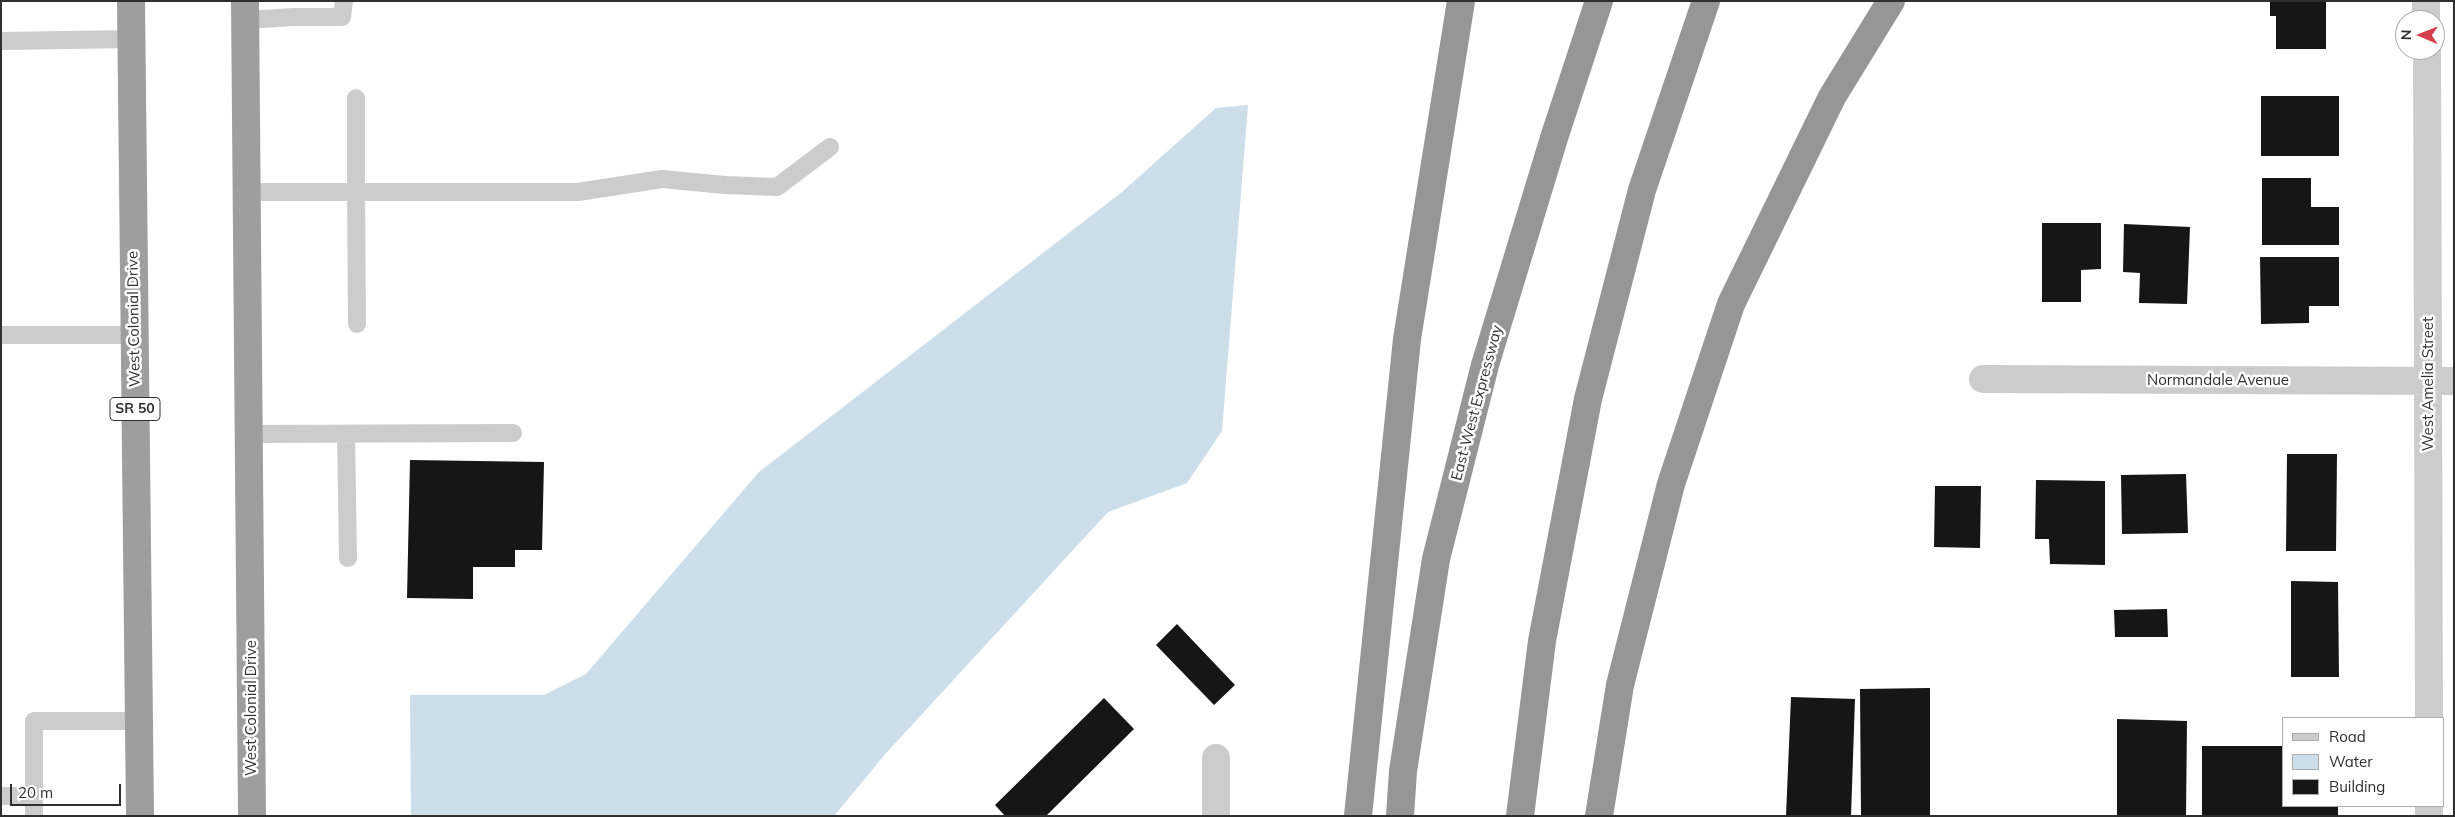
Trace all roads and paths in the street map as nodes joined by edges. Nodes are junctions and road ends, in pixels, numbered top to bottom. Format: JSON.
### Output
{"nodes":[{"id":1,"x":131,"y":1,"type":"edge"},
{"id":2,"x":344,"y":1,"type":"edge"},
{"id":3,"x":1461,"y":1,"type":"edge"},
{"id":4,"x":1599,"y":1,"type":"edge"},
{"id":5,"x":1706,"y":1,"type":"edge"},
{"id":6,"x":1891,"y":1,"type":"edge"},
{"id":7,"x":245,"y":11,"type":"edge"},
{"id":8,"x":132,"y":39,"type":"junction"},
{"id":9,"x":1,"y":41,"type":"edge"},
{"id":10,"x":2426,"y":60,"type":"edge"},
{"id":11,"x":356,"y":98,"type":"dead end"},
{"id":12,"x":830,"y":147,"type":"dead end"},
{"id":13,"x":246,"y":192,"type":"junction"},
{"id":14,"x":356,"y":192,"type":"junction"},
{"id":15,"x":357,"y":324,"type":"dead end"},
{"id":16,"x":1,"y":335,"type":"edge"},
{"id":17,"x":134,"y":335,"type":"junction"},
{"id":18,"x":1983,"y":379,"type":"dead end"},
{"id":19,"x":2441,"y":381,"type":"edge"},
{"id":20,"x":248,"y":434,"type":"junction"},
{"id":21,"x":346,"y":434,"type":"junction"},
{"id":22,"x":514,"y":434,"type":"dead end"},
{"id":23,"x":348,"y":558,"type":"dead end"},
{"id":24,"x":2428,"y":717,"type":"edge"},
{"id":25,"x":139,"y":721,"type":"junction"},
{"id":26,"x":1216,"y":758,"type":"dead end"},
{"id":27,"x":1,"y":796,"type":"edge"},
{"id":28,"x":34,"y":796,"type":"junction"},
{"id":29,"x":34,"y":816,"type":"edge"},
{"id":30,"x":140,"y":816,"type":"edge"},
{"id":31,"x":252,"y":816,"type":"edge"},
{"id":32,"x":1216,"y":816,"type":"edge"},
{"id":33,"x":1358,"y":816,"type":"edge"},
{"id":34,"x":1400,"y":816,"type":"edge"},
{"id":35,"x":1520,"y":816,"type":"edge"},
{"id":36,"x":1599,"y":816,"type":"edge"}],
"edges":[{"from":1,"to":8,"type":"highway","name":"West Colonial Drive","number":"SR 50"},
{"from":2,"to":7,"type":"lane"},
{"from":3,"to":33,"type":"highway"},
{"from":4,"to":34,"type":"highway","name":"East-West Expressway"},
{"from":5,"to":35,"type":"highway"},
{"from":6,"to":36,"type":"highway"},
{"from":7,"to":13,"type":"highway","name":"West Colonial Drive"},
{"from":8,"to":9,"type":"lane"},
{"from":8,"to":17,"type":"highway","name":"West Colonial Drive","number":"SR 50"},
{"from":10,"to":19,"type":"street","name":"West Amelia Street"},
{"from":11,"to":14,"type":"lane"},
{"from":12,"to":14,"type":"lane"},
{"from":13,"to":14,"type":"lane"},
{"from":13,"to":20,"type":"highway","name":"West Colonial Drive"},
{"from":14,"to":15,"type":"lane"},
{"from":16,"to":17,"type":"lane"},
{"from":17,"to":25,"type":"highway","name":"West Colonial Drive","number":"SR 50"},
{"from":18,"to":19,"type":"street","name":"Normandale Avenue"},
{"from":19,"to":24,"type":"street","name":"West Amelia Street"},
{"from":20,"to":21,"type":"lane"},
{"from":20,"to":31,"type":"highway","name":"West Colonial Drive"},
{"from":21,"to":22,"type":"lane"},
{"from":21,"to":23,"type":"lane"},
{"from":25,"to":28,"type":"lane"},
{"from":25,"to":30,"type":"highway","name":"West Colonial Drive","number":"SR 50"},
{"from":26,"to":32,"type":"street"},
{"from":27,"to":28,"type":"lane"},
{"from":28,"to":29,"type":"lane"}]}
